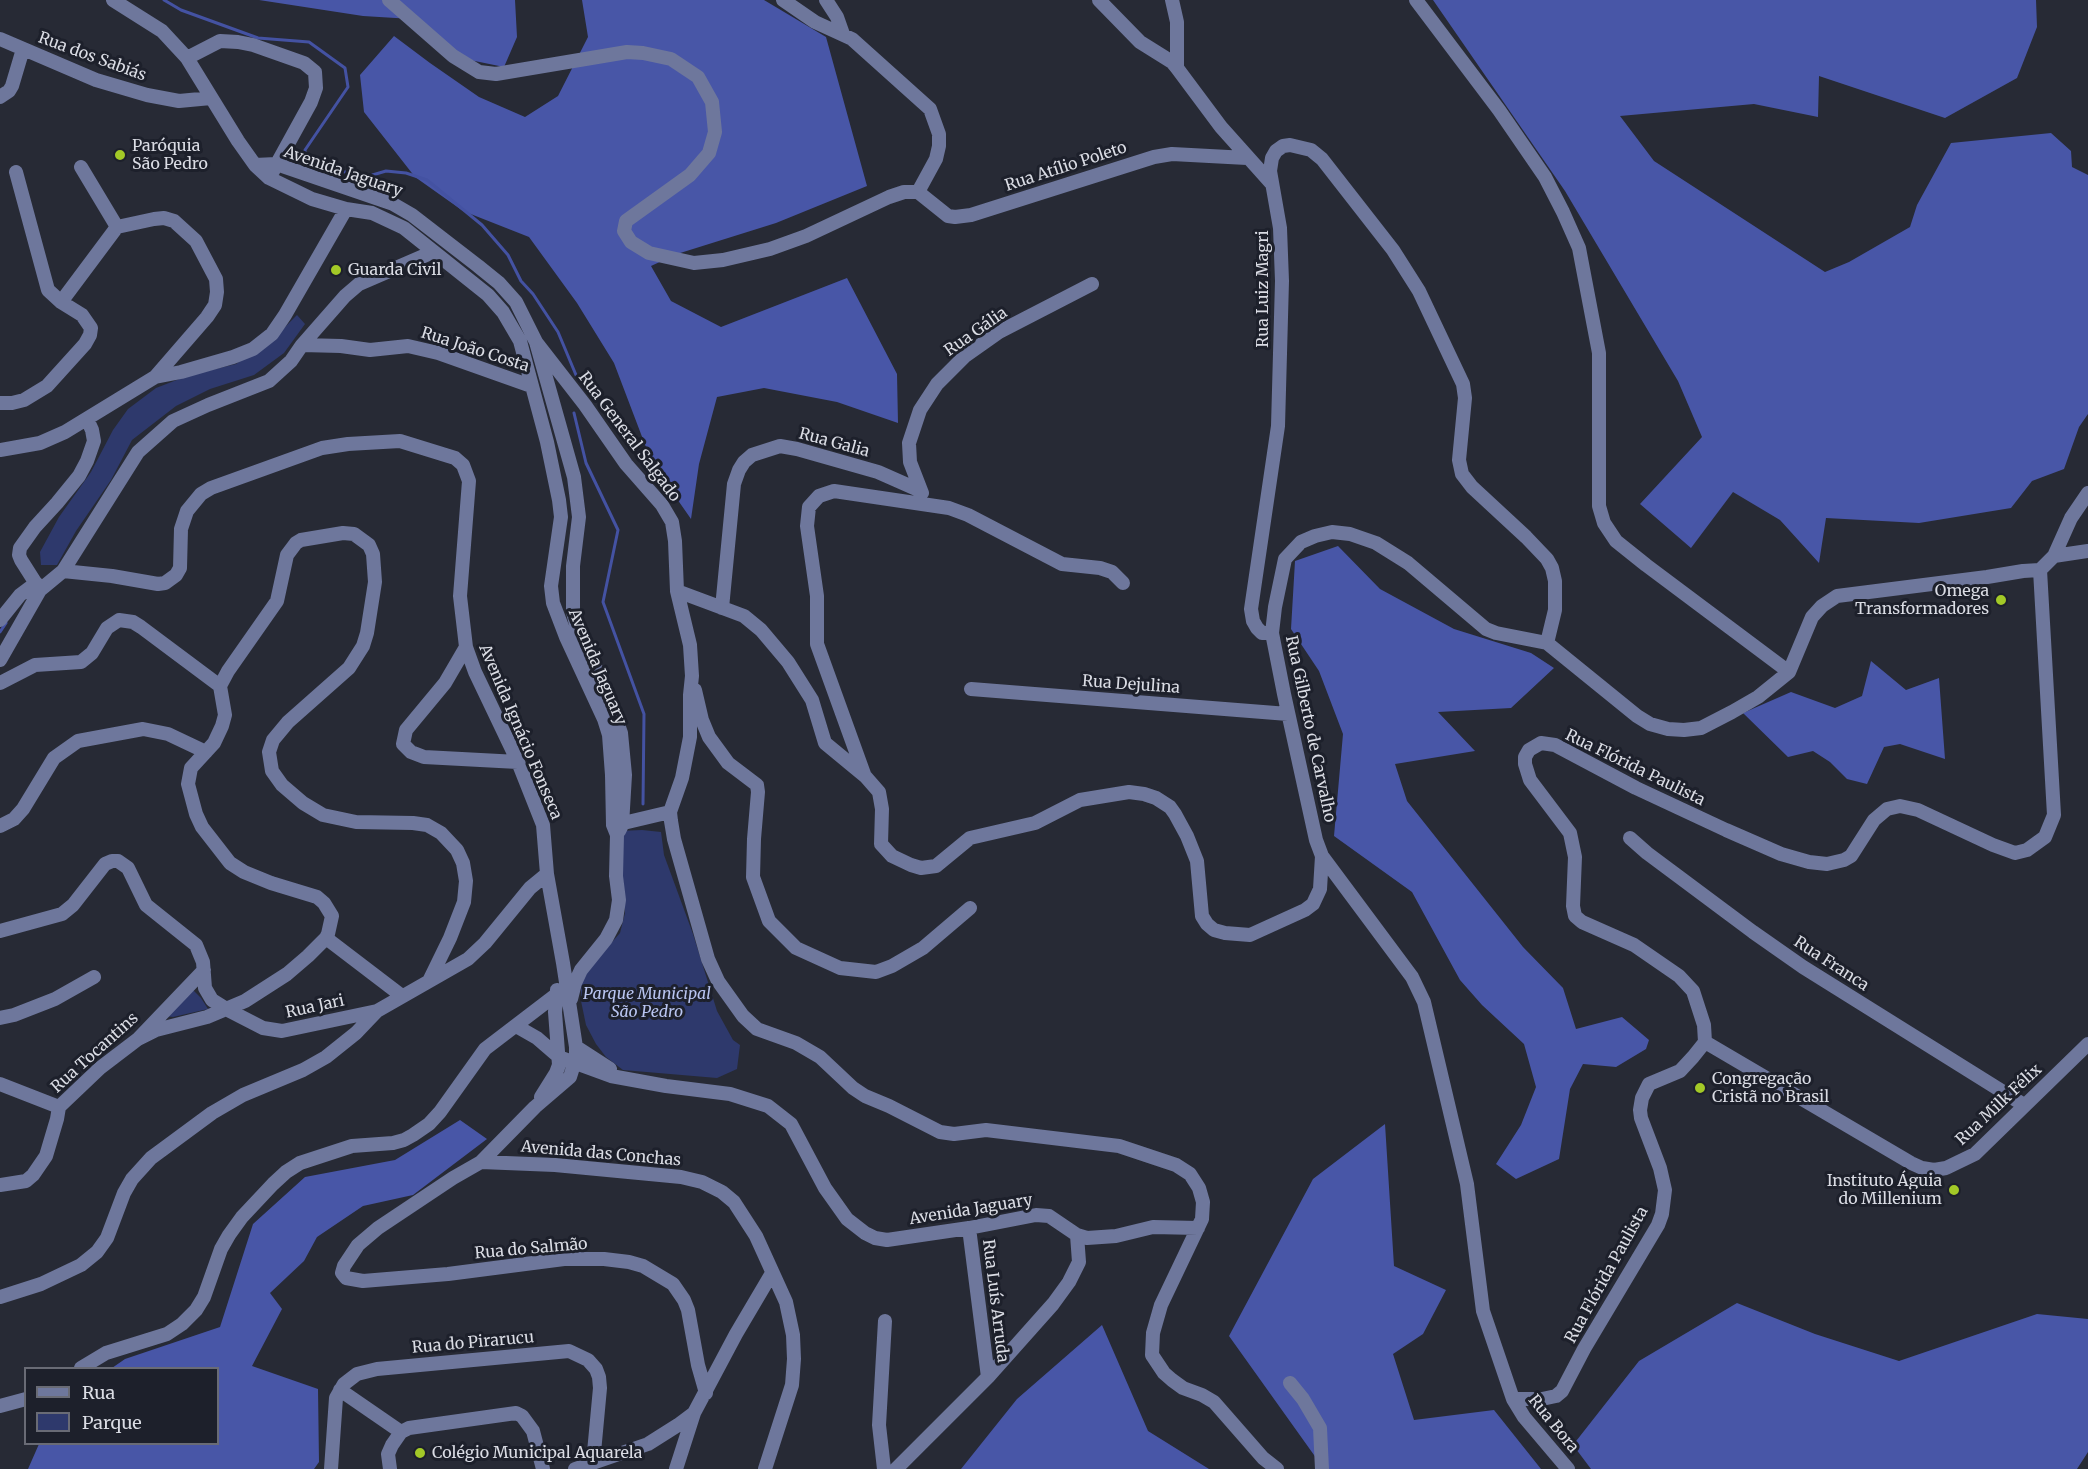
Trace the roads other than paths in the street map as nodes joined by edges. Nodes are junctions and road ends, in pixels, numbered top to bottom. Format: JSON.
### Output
{"nodes":[{"id":1,"x":113,"y":0,"type":"edge"},
{"id":2,"x":389,"y":0,"type":"edge"},
{"id":3,"x":783,"y":0,"type":"edge"},
{"id":4,"x":826,"y":0,"type":"edge"},
{"id":5,"x":1099,"y":0,"type":"edge"},
{"id":6,"x":1172,"y":0,"type":"edge"},
{"id":7,"x":1416,"y":0,"type":"edge"},
{"id":8,"x":843,"y":34,"type":"junction"},
{"id":9,"x":0,"y":39,"type":"edge"},
{"id":10,"x":23,"y":49,"type":"junction"},
{"id":11,"x":188,"y":58,"type":"junction"},
{"id":12,"x":1178,"y":68,"type":"junction"},
{"id":13,"x":0,"y":97,"type":"edge"},
{"id":14,"x":211,"y":98,"type":"junction"},
{"id":15,"x":1247,"y":158,"type":"junction"},
{"id":16,"x":276,"y":164,"type":"junction"},
{"id":17,"x":255,"y":165,"type":"junction"},
{"id":18,"x":81,"y":167,"type":"dead end"},
{"id":19,"x":16,"y":172,"type":"dead end"},
{"id":20,"x":269,"y":178,"type":"junction"},
{"id":21,"x":1272,"y":184,"type":"junction"},
{"id":22,"x":911,"y":192,"type":"junction"},
{"id":23,"x":346,"y":209,"type":"junction"},
{"id":24,"x":117,"y":227,"type":"junction"},
{"id":25,"x":433,"y":252,"type":"junction"},
{"id":26,"x":478,"y":266,"type":"junction"},
{"id":27,"x":460,"y":272,"type":"junction"},
{"id":28,"x":1092,"y":284,"type":"dead end"},
{"id":29,"x":61,"y":302,"type":"junction"},
{"id":30,"x":536,"y":342,"type":"junction"},
{"id":31,"x":302,"y":345,"type":"junction"},
{"id":32,"x":155,"y":377,"type":"junction"},
{"id":33,"x":531,"y":386,"type":"junction"},
{"id":34,"x":0,"y":404,"type":"edge"},
{"id":35,"x":87,"y":419,"type":"junction"},
{"id":36,"x":0,"y":450,"type":"edge"},
{"id":37,"x":921,"y":491,"type":"junction"},
{"id":38,"x":2088,"y":492,"type":"edge"},
{"id":39,"x":929,"y":506,"type":"junction"},
{"id":40,"x":2088,"y":551,"type":"edge"},
{"id":41,"x":2054,"y":556,"type":"junction"},
{"id":42,"x":2040,"y":570,"type":"junction"},
{"id":43,"x":63,"y":571,"type":"junction"},
{"id":44,"x":1123,"y":583,"type":"dead end"},
{"id":45,"x":38,"y":587,"type":"junction"},
{"id":46,"x":677,"y":591,"type":"junction"},
{"id":47,"x":722,"y":608,"type":"junction"},
{"id":48,"x":0,"y":620,"type":"edge"},
{"id":49,"x":1272,"y":633,"type":"junction"},
{"id":50,"x":580,"y":634,"type":"junction"},
{"id":51,"x":566,"y":637,"type":"junction"},
{"id":52,"x":1547,"y":642,"type":"junction"},
{"id":53,"x":466,"y":647,"type":"junction"},
{"id":54,"x":0,"y":660,"type":"edge"},
{"id":55,"x":1789,"y":672,"type":"junction"},
{"id":56,"x":692,"y":676,"type":"junction"},
{"id":57,"x":0,"y":683,"type":"edge"},
{"id":58,"x":220,"y":686,"type":"junction"},
{"id":59,"x":971,"y":690,"type":"dead end"},
{"id":60,"x":1288,"y":714,"type":"junction"},
{"id":61,"x":206,"y":752,"type":"junction"},
{"id":62,"x":518,"y":762,"type":"junction"},
{"id":63,"x":865,"y":776,"type":"junction"},
{"id":64,"x":670,"y":812,"type":"junction"},
{"id":65,"x":0,"y":826,"type":"edge"},
{"id":66,"x":617,"y":828,"type":"junction"},
{"id":67,"x":1630,"y":838,"type":"dead end"},
{"id":68,"x":1322,"y":856,"type":"junction"},
{"id":69,"x":547,"y":874,"type":"junction"},
{"id":70,"x":970,"y":908,"type":"dead end"},
{"id":71,"x":556,"y":919,"type":"junction"},
{"id":72,"x":0,"y":931,"type":"edge"},
{"id":73,"x":326,"y":938,"type":"junction"},
{"id":74,"x":561,"y":946,"type":"junction"},
{"id":75,"x":599,"y":947,"type":"junction"},
{"id":76,"x":583,"y":958,"type":"junction"},
{"id":77,"x":204,"y":970,"type":"junction"},
{"id":78,"x":94,"y":977,"type":"dead end"},
{"id":79,"x":430,"y":979,"type":"junction"},
{"id":80,"x":560,"y":986,"type":"junction"},
{"id":81,"x":402,"y":996,"type":"junction"},
{"id":82,"x":228,"y":1010,"type":"junction"},
{"id":83,"x":377,"y":1011,"type":"junction"},
{"id":84,"x":570,"y":1011,"type":"junction"},
{"id":85,"x":555,"y":1012,"type":"junction"},
{"id":86,"x":0,"y":1018,"type":"edge"},
{"id":87,"x":516,"y":1026,"type":"junction"},
{"id":88,"x":138,"y":1039,"type":"junction"},
{"id":89,"x":1705,"y":1042,"type":"junction"},
{"id":90,"x":2088,"y":1044,"type":"edge"},
{"id":91,"x":576,"y":1047,"type":"junction"},
{"id":92,"x":559,"y":1057,"type":"junction"},
{"id":93,"x":575,"y":1062,"type":"junction"},
{"id":94,"x":612,"y":1076,"type":"junction"},
{"id":95,"x":570,"y":1077,"type":"junction"},
{"id":96,"x":630,"y":1079,"type":"junction"},
{"id":97,"x":0,"y":1084,"type":"edge"},
{"id":98,"x":2024,"y":1105,"type":"junction"},
{"id":99,"x":58,"y":1107,"type":"junction"},
{"id":100,"x":535,"y":1107,"type":"junction"},
{"id":101,"x":481,"y":1162,"type":"junction"},
{"id":102,"x":0,"y":1185,"type":"edge"},
{"id":103,"x":969,"y":1228,"type":"junction"},
{"id":104,"x":1198,"y":1228,"type":"junction"},
{"id":105,"x":1077,"y":1235,"type":"junction"},
{"id":106,"x":772,"y":1273,"type":"junction"},
{"id":107,"x":0,"y":1297,"type":"edge"},
{"id":108,"x":885,"y":1321,"type":"dead end"},
{"id":109,"x":83,"y":1367,"type":"edge"},
{"id":110,"x":988,"y":1377,"type":"junction"},
{"id":111,"x":1290,"y":1383,"type":"dead end"},
{"id":112,"x":340,"y":1389,"type":"junction"},
{"id":113,"x":706,"y":1393,"type":"junction"},
{"id":114,"x":1513,"y":1399,"type":"junction"},
{"id":115,"x":24,"y":1400,"type":"edge"},
{"id":116,"x":0,"y":1406,"type":"edge"},
{"id":117,"x":694,"y":1413,"type":"junction"},
{"id":118,"x":401,"y":1432,"type":"junction"},
{"id":119,"x":593,"y":1463,"type":"junction"},
{"id":120,"x":331,"y":1469,"type":"edge"},
{"id":121,"x":390,"y":1469,"type":"edge"},
{"id":122,"x":543,"y":1469,"type":"edge"},
{"id":123,"x":575,"y":1469,"type":"edge"},
{"id":124,"x":676,"y":1469,"type":"edge"},
{"id":125,"x":765,"y":1469,"type":"edge"},
{"id":126,"x":884,"y":1469,"type":"edge"},
{"id":127,"x":896,"y":1469,"type":"edge"},
{"id":128,"x":1277,"y":1469,"type":"edge"},
{"id":129,"x":1322,"y":1469,"type":"edge"},
{"id":130,"x":1568,"y":1469,"type":"edge"}],
"edges":[{"from":1,"to":11,"type":"street","name":"Avenida Jaguary"},
{"from":2,"to":22,"type":"street"},
{"from":3,"to":8,"type":"street"},
{"from":4,"to":8,"type":"street"},
{"from":5,"to":12,"type":"street"},
{"from":6,"to":12,"type":"street"},
{"from":7,"to":55,"type":"street"},
{"from":8,"to":22,"type":"street"},
{"from":9,"to":10,"type":"street","name":"Rua dos Sabiás"},
{"from":10,"to":13,"type":"street"},
{"from":10,"to":14,"type":"street","name":"Rua dos Sabiás"},
{"from":11,"to":14,"type":"street","name":"Avenida Jaguary"},
{"from":11,"to":16,"type":"street"},
{"from":12,"to":15,"type":"street"},
{"from":14,"to":17,"type":"street","name":"Avenida Jaguary"},
{"from":15,"to":21,"type":"street"},
{"from":15,"to":22,"type":"street","name":"Rua Atílio Poleto"},
{"from":16,"to":17,"type":"street","name":"Avenida Jaguary"},
{"from":16,"to":20,"type":"street"},
{"from":16,"to":26,"type":"street","name":"Avenida Jaguary"},
{"from":17,"to":20,"type":"street","name":"Avenida Jaguary"},
{"from":18,"to":24,"type":"street"},
{"from":19,"to":29,"type":"street"},
{"from":20,"to":23,"type":"street","name":"Avenida Jaguary"},
{"from":21,"to":49,"type":"street","name":"Rua Luiz Magri"},
{"from":21,"to":52,"type":"street"},
{"from":23,"to":25,"type":"street","name":"Avenida Jaguary"},
{"from":23,"to":32,"type":"street"},
{"from":24,"to":29,"type":"street"},
{"from":24,"to":32,"type":"street"},
{"from":25,"to":27,"type":"street","name":"Avenida Jaguary"},
{"from":25,"to":31,"type":"street"},
{"from":26,"to":27,"type":"street"},
{"from":26,"to":30,"type":"street","name":"Avenida Jaguary"},
{"from":27,"to":33,"type":"street","name":"Avenida Jaguary"},
{"from":28,"to":37,"type":"street","name":"Rua Gália"},
{"from":29,"to":34,"type":"street"},
{"from":30,"to":46,"type":"street","name":"Rua General Salgado"},
{"from":30,"to":50,"type":"street","name":"Avenida Jaguary"},
{"from":31,"to":33,"type":"street","name":"Rua João Costa"},
{"from":31,"to":43,"type":"street"},
{"from":32,"to":35,"type":"street"},
{"from":33,"to":51,"type":"street","name":"Avenida Jaguary"},
{"from":35,"to":36,"type":"street"},
{"from":35,"to":45,"type":"street"},
{"from":37,"to":39,"type":"street","name":"Rua Gália"},
{"from":37,"to":47,"type":"street","name":"Rua Galia"},
{"from":38,"to":41,"type":"street"},
{"from":39,"to":44,"type":"street"},
{"from":39,"to":63,"type":"street"},
{"from":40,"to":41,"type":"street"},
{"from":41,"to":42,"type":"street"},
{"from":42,"to":55,"type":"street","name":"Rua Gilberto de Carvalho"},
{"from":42,"to":89,"type":"street","name":"Rua Flórida Paulista"},
{"from":43,"to":45,"type":"street"},
{"from":43,"to":53,"type":"street","name":"Avenida Ignácio Fonseca"},
{"from":45,"to":48,"type":"street"},
{"from":45,"to":54,"type":"street"},
{"from":46,"to":47,"type":"street","name":"Rua Gilberto de Carvalho"},
{"from":46,"to":56,"type":"street","name":"Rua General Salgado"},
{"from":47,"to":63,"type":"street","name":"Rua Gilberto de Carvalho"},
{"from":49,"to":52,"type":"street","name":"Rua Gilberto de Carvalho"},
{"from":49,"to":60,"type":"street","name":"Rua Gilberto de Carvalho"},
{"from":50,"to":51,"type":"street"},
{"from":50,"to":66,"type":"street","name":"Avenida Jaguary"},
{"from":51,"to":66,"type":"street","name":"Avenida Jaguary"},
{"from":52,"to":55,"type":"street","name":"Rua Gilberto de Carvalho"},
{"from":53,"to":62,"type":"street","name":"Avenida Ignácio Fonseca"},
{"from":53,"to":62,"type":"street"},
{"from":56,"to":64,"type":"street","name":"Rua General Salgado"},
{"from":56,"to":70,"type":"street"},
{"from":57,"to":58,"type":"street"},
{"from":58,"to":61,"type":"street"},
{"from":58,"to":79,"type":"street"},
{"from":59,"to":60,"type":"street","name":"Rua Dejulina"},
{"from":60,"to":68,"type":"street","name":"Rua Gilberto de Carvalho"},
{"from":61,"to":65,"type":"street"},
{"from":61,"to":73,"type":"street"},
{"from":62,"to":69,"type":"street","name":"Avenida Ignácio Fonseca"},
{"from":63,"to":68,"type":"street","name":"Rua Gilberto de Carvalho"},
{"from":64,"to":66,"type":"street"},
{"from":64,"to":104,"type":"street","name":"Rua General Salgado"},
{"from":66,"to":75,"type":"street","name":"Avenida Jaguary"},
{"from":67,"to":98,"type":"street","name":"Rua Franca"},
{"from":68,"to":114,"type":"street"},
{"from":69,"to":71,"type":"street","name":"Avenida Ignácio Fonseca"},
{"from":69,"to":79,"type":"street"},
{"from":71,"to":74,"type":"street","name":"Avenida Ignácio Fonseca"},
{"from":71,"to":80,"type":"street","name":"Avenida Ignácio Fonseca"},
{"from":72,"to":77,"type":"street","name":"Rua Jari"},
{"from":73,"to":81,"type":"street"},
{"from":73,"to":82,"type":"street"},
{"from":74,"to":76,"type":"street"},
{"from":74,"to":80,"type":"street","name":"Avenida Ignácio Fonseca"},
{"from":75,"to":76,"type":"street"},
{"from":75,"to":84,"type":"street","name":"Avenida Jaguary"},
{"from":76,"to":80,"type":"street"},
{"from":77,"to":82,"type":"street","name":"Rua Jari"},
{"from":77,"to":88,"type":"street","name":"Rua Tocantins"},
{"from":78,"to":86,"type":"street"},
{"from":79,"to":81,"type":"street"},
{"from":80,"to":84,"type":"street","name":"Avenida Ignácio Fonseca"},
{"from":80,"to":85,"type":"street","name":"Avenida Ignácio Fonseca"},
{"from":80,"to":87,"type":"street"},
{"from":81,"to":83,"type":"street"},
{"from":82,"to":83,"type":"street","name":"Rua Jari"},
{"from":82,"to":88,"type":"street"},
{"from":83,"to":107,"type":"street"},
{"from":84,"to":85,"type":"street"},
{"from":84,"to":91,"type":"street","name":"Avenida Ignácio Fonseca"},
{"from":85,"to":92,"type":"street","name":"Avenida Ignácio Fonseca"},
{"from":87,"to":92,"type":"street"},
{"from":87,"to":109,"type":"street"},
{"from":88,"to":99,"type":"street","name":"Rua Tocantins"},
{"from":89,"to":98,"type":"street","name":"Rua Milk Félix"},
{"from":89,"to":114,"type":"street","name":"Rua Flórida Paulista"},
{"from":90,"to":98,"type":"street","name":"Rua Milk Félix"},
{"from":91,"to":93,"type":"street","name":"Avenida Ignácio Fonseca"},
{"from":91,"to":96,"type":"street"},
{"from":92,"to":93,"type":"street"},
{"from":92,"to":100,"type":"street"},
{"from":93,"to":94,"type":"street"},
{"from":93,"to":95,"type":"street","name":"Avenida Ignácio Fonseca"},
{"from":94,"to":95,"type":"street"},
{"from":94,"to":96,"type":"street","name":"Avenida Jaguary"},
{"from":95,"to":100,"type":"street"},
{"from":96,"to":103,"type":"street","name":"Avenida Jaguary"},
{"from":97,"to":99,"type":"street"},
{"from":99,"to":102,"type":"street","name":"Rua Tocantins"},
{"from":100,"to":101,"type":"street"},
{"from":101,"to":106,"type":"street","name":"Avenida das Conchas"},
{"from":101,"to":113,"type":"street","name":"Rua do Salmão"},
{"from":103,"to":105,"type":"street","name":"Avenida Jaguary"},
{"from":103,"to":110,"type":"street","name":"Rua Luís Arruda"},
{"from":104,"to":105,"type":"street"},
{"from":104,"to":128,"type":"street","name":"Rua General Salgado"},
{"from":105,"to":110,"type":"street"},
{"from":106,"to":113,"type":"street"},
{"from":106,"to":125,"type":"street","name":"Avenida das Conchas"},
{"from":108,"to":126,"type":"street"},
{"from":110,"to":127,"type":"street"},
{"from":111,"to":129,"type":"street"},
{"from":112,"to":118,"type":"street"},
{"from":112,"to":119,"type":"street","name":"Rua do Pirarucu"},
{"from":112,"to":120,"type":"street"},
{"from":113,"to":117,"type":"street"},
{"from":114,"to":130,"type":"street","name":"Rua Bora"},
{"from":115,"to":116,"type":"street"},
{"from":117,"to":119,"type":"street"},
{"from":117,"to":124,"type":"street"},
{"from":118,"to":121,"type":"street"},
{"from":118,"to":122,"type":"street"},
{"from":119,"to":123,"type":"street"}]}
